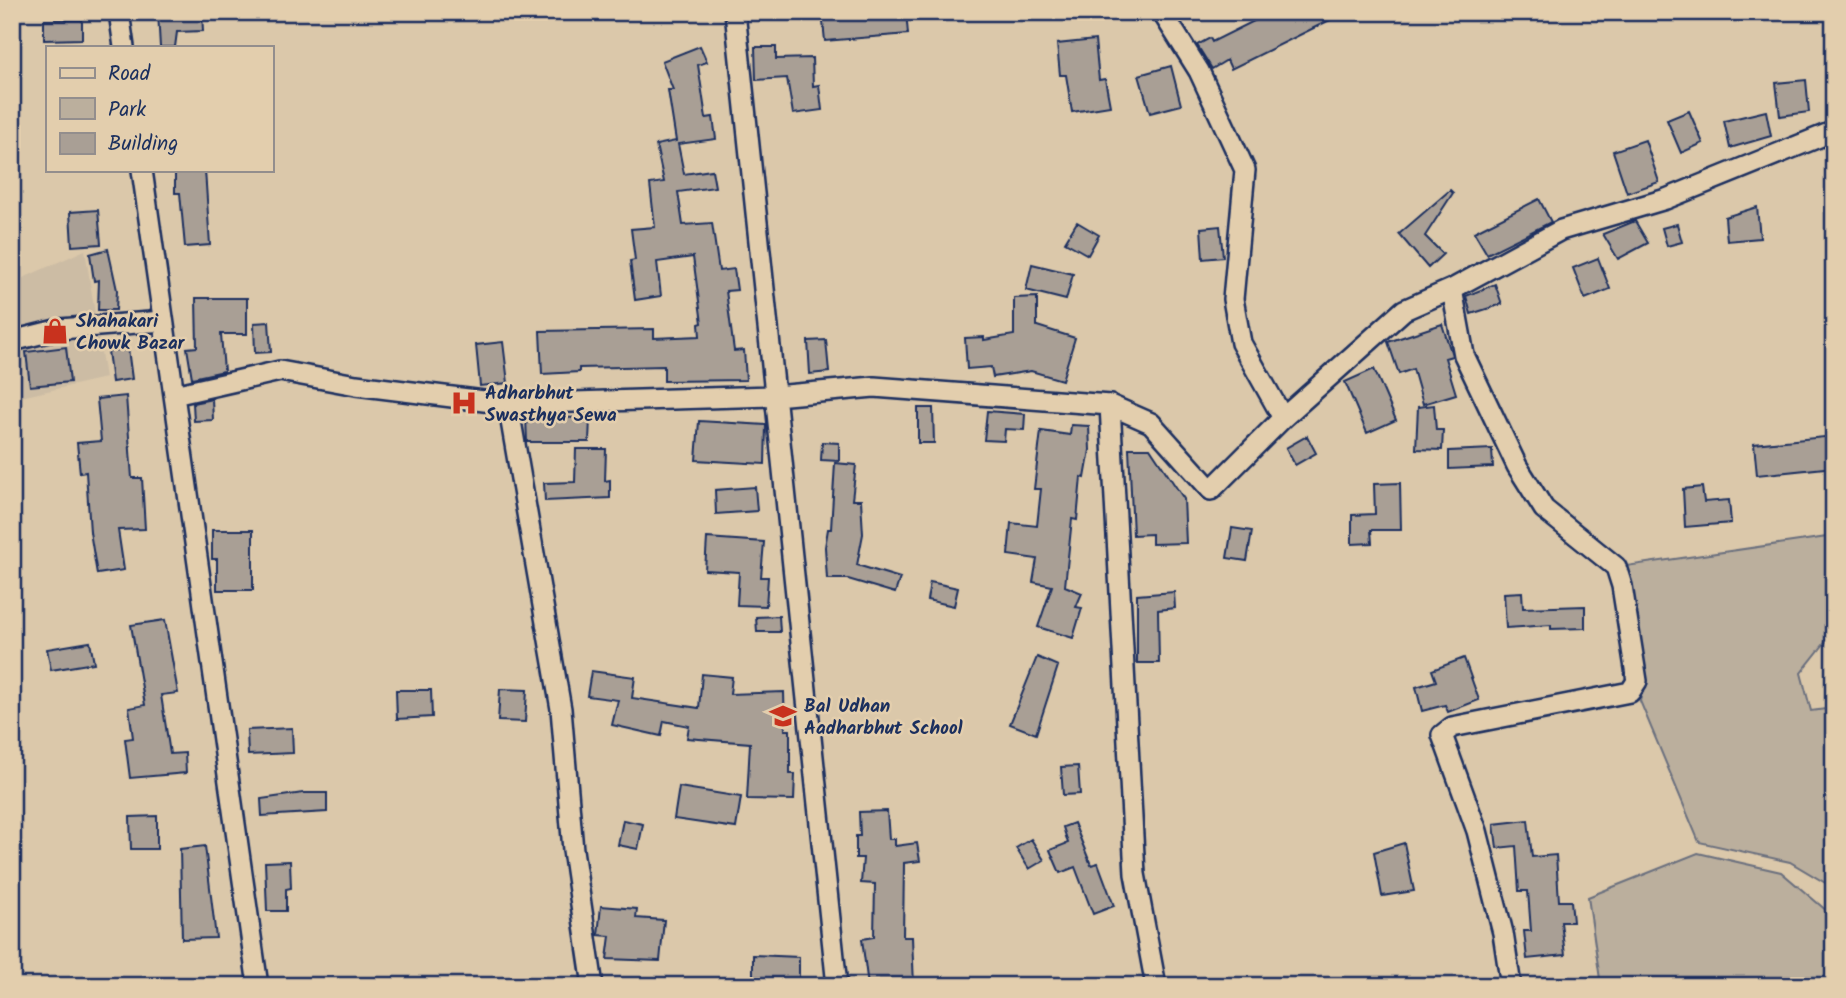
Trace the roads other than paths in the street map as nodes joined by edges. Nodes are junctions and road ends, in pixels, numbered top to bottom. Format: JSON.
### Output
{"nodes":[{"id":1,"x":119,"y":12,"type":"edge"},
{"id":2,"x":735,"y":12,"type":"edge"},
{"id":3,"x":1162,"y":12,"type":"edge"},
{"id":4,"x":124,"y":46,"type":"edge"},
{"id":5,"x":1834,"y":131,"type":"edge"},
{"id":6,"x":142,"y":172,"type":"edge"},
{"id":7,"x":1452,"y":289,"type":"junction"},
{"id":8,"x":163,"y":321,"type":"junction"},
{"id":9,"x":12,"y":341,"type":"edge"},
{"id":10,"x":174,"y":395,"type":"junction"},
{"id":11,"x":775,"y":396,"type":"junction"},
{"id":12,"x":508,"y":404,"type":"junction"},
{"id":13,"x":1110,"y":405,"type":"junction"},
{"id":14,"x":1283,"y":418,"type":"junction"},
{"id":15,"x":258,"y":986,"type":"edge"},
{"id":16,"x":593,"y":986,"type":"edge"},
{"id":17,"x":837,"y":986,"type":"edge"},
{"id":18,"x":1156,"y":986,"type":"edge"},
{"id":19,"x":1511,"y":986,"type":"edge"}],
"edges":[{"from":1,"to":4,"type":"street"},
{"from":2,"to":11,"type":"street"},
{"from":3,"to":14,"type":"street"},
{"from":5,"to":7,"type":"street"},
{"from":6,"to":8,"type":"street"},
{"from":7,"to":14,"type":"street"},
{"from":7,"to":19,"type":"street"},
{"from":8,"to":9,"type":"street"},
{"from":8,"to":10,"type":"street"},
{"from":10,"to":12,"type":"street"},
{"from":10,"to":15,"type":"street"},
{"from":11,"to":12,"type":"street"},
{"from":11,"to":13,"type":"street"},
{"from":11,"to":17,"type":"street"},
{"from":12,"to":16,"type":"street"},
{"from":13,"to":14,"type":"street"},
{"from":13,"to":18,"type":"street"}]}
